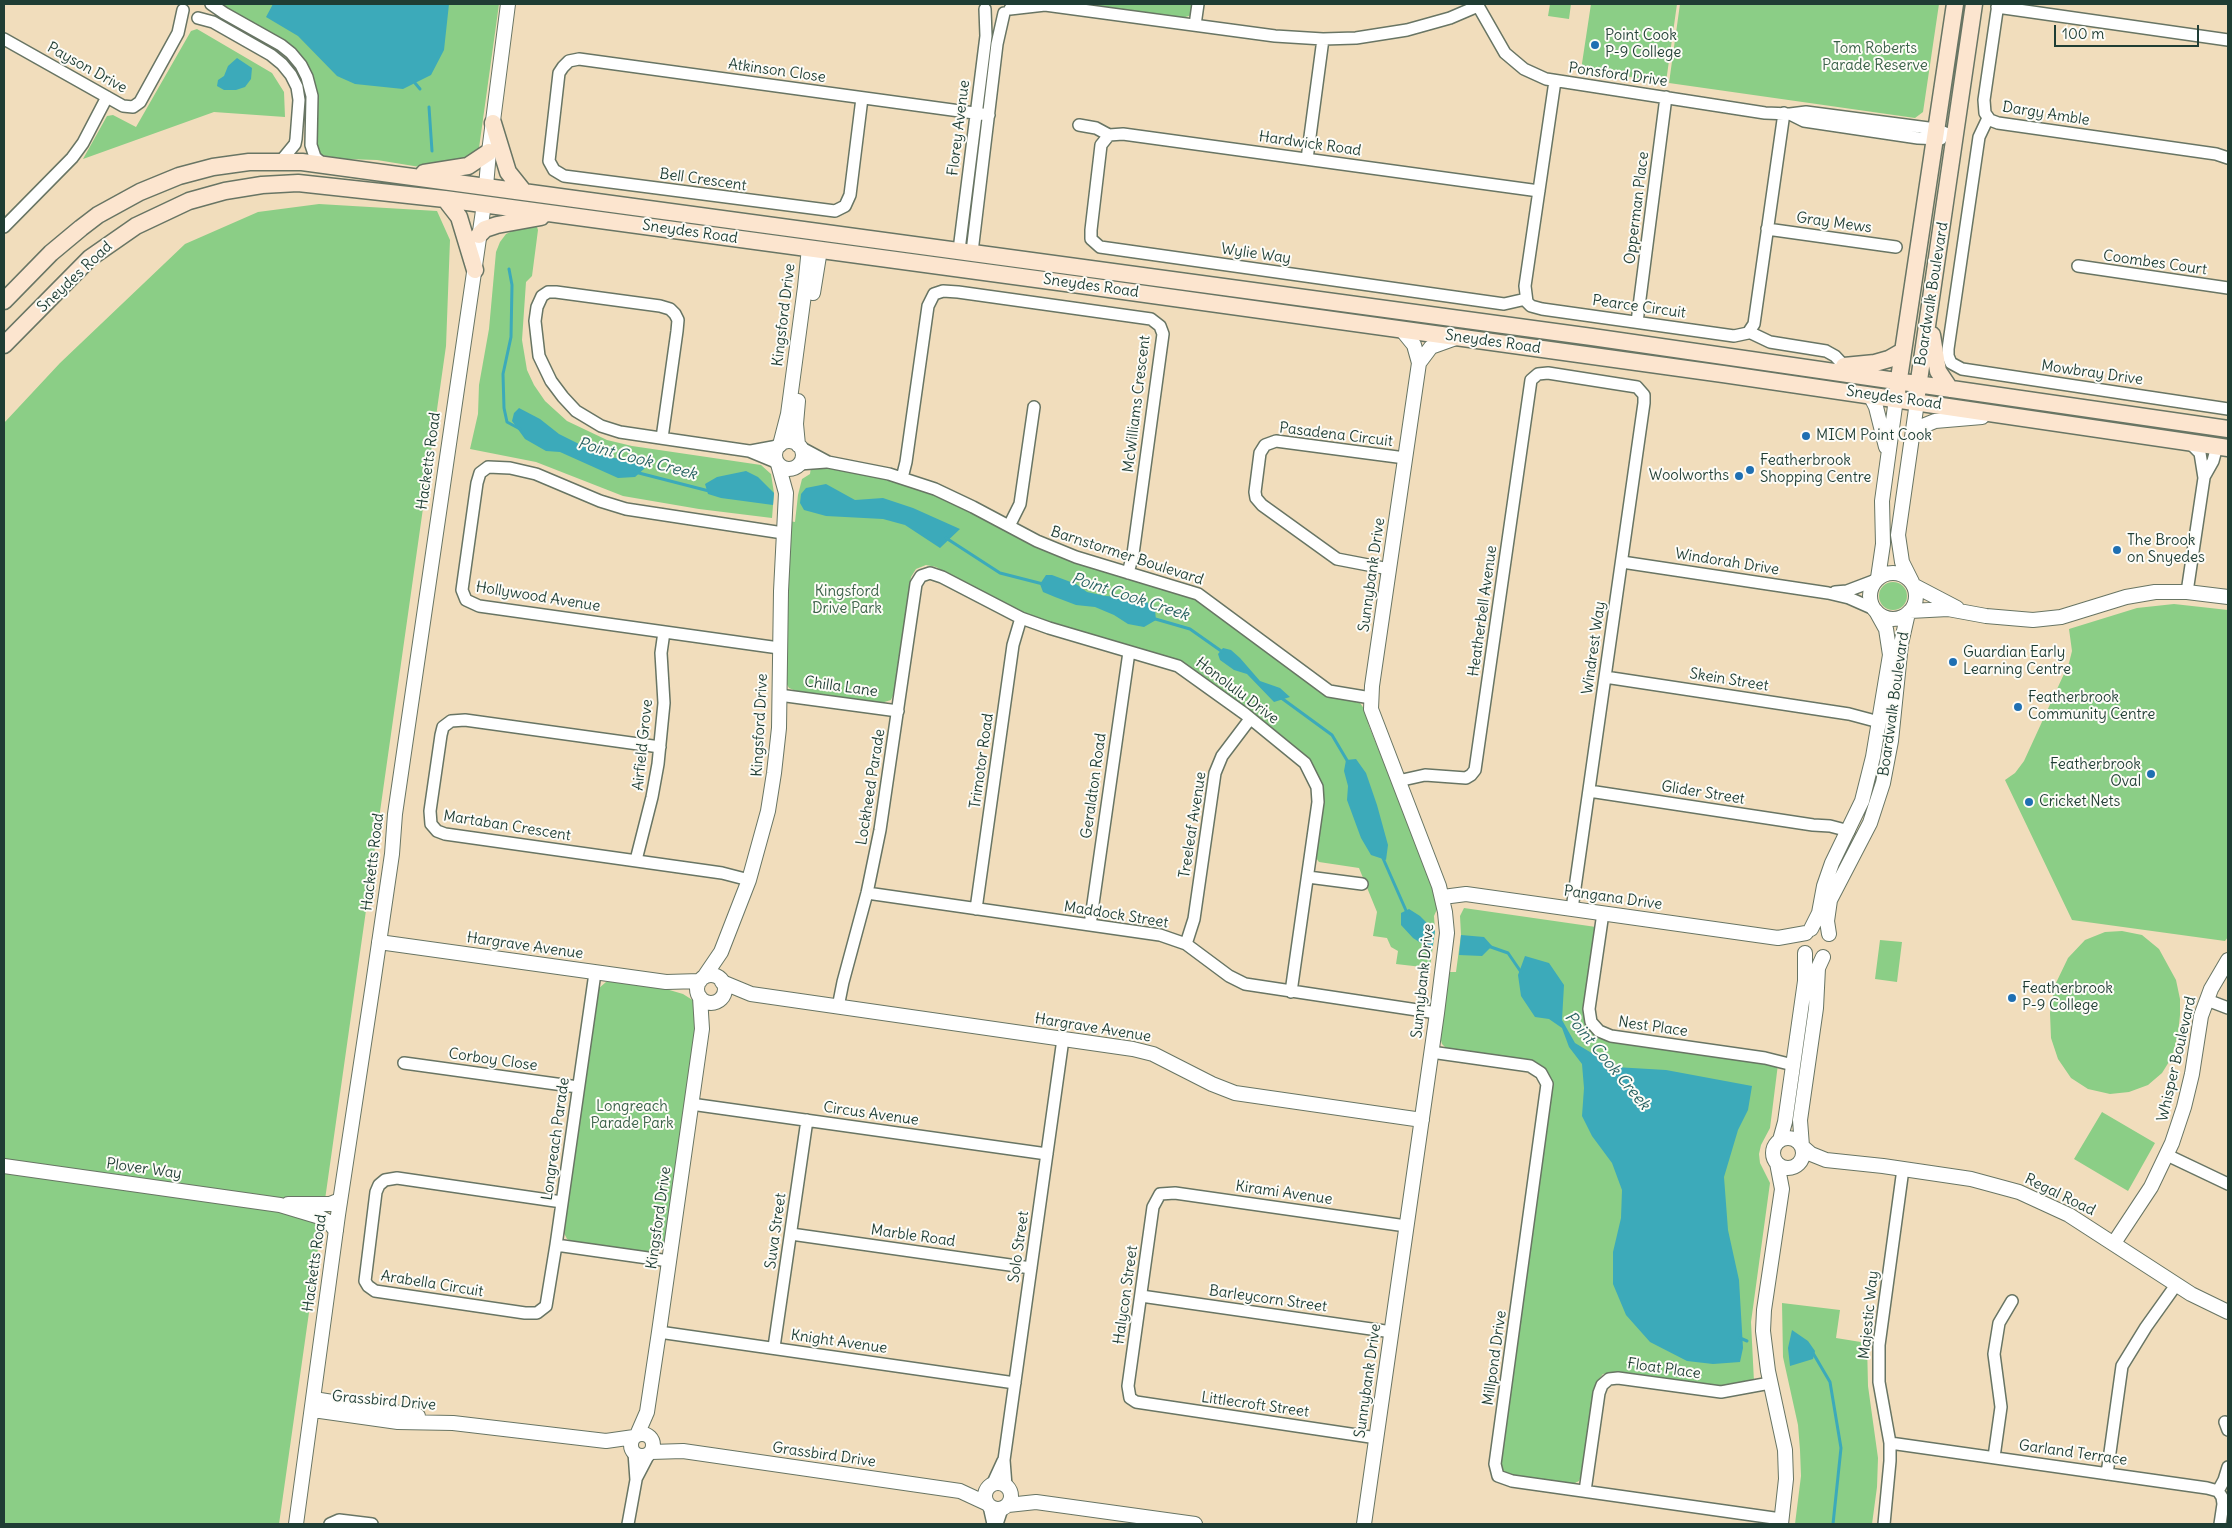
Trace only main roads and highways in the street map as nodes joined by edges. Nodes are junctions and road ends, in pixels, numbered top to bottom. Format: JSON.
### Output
{"nodes":[{"id":1,"x":1955,"y":4,"type":"edge"},
{"id":2,"x":1974,"y":4,"type":"edge"},
{"id":3,"x":493,"y":123,"type":"road end"},
{"id":4,"x":489,"y":152,"type":"road end"},
{"id":5,"x":400,"y":176,"type":"junction"},
{"id":6,"x":486,"y":186,"type":"junction"},
{"id":7,"x":524,"y":192,"type":"junction"},
{"id":8,"x":445,"y":199,"type":"junction"},
{"id":9,"x":484,"y":204,"type":"junction"},
{"id":10,"x":560,"y":215,"type":"junction"},
{"id":11,"x":816,"y":231,"type":"junction"},
{"id":12,"x":480,"y":236,"type":"road end"},
{"id":13,"x":814,"y":249,"type":"junction"},
{"id":14,"x":965,"y":251,"type":"junction"},
{"id":15,"x":964,"y":269,"type":"junction"},
{"id":16,"x":475,"y":270,"type":"road end"},
{"id":17,"x":4,"y":301,"type":"edge"},
{"id":18,"x":1929,"y":316,"type":"junction"},
{"id":19,"x":4,"y":345,"type":"edge"},
{"id":20,"x":1674,"y":349,"type":"junction"},
{"id":21,"x":1903,"y":351,"type":"junction"},
{"id":22,"x":1848,"y":370,"type":"junction"},
{"id":23,"x":1722,"y":374,"type":"junction"},
{"id":24,"x":1898,"y":381,"type":"junction"},
{"id":25,"x":1918,"y":384,"type":"junction"},
{"id":26,"x":1950,"y":389,"type":"junction"},
{"id":27,"x":1896,"y":399,"type":"junction"},
{"id":28,"x":1916,"y":402,"type":"junction"},
{"id":29,"x":2197,"y":425,"type":"junction"},
{"id":30,"x":2228,"y":429,"type":"edge"},
{"id":31,"x":2222,"y":447,"type":"edge"}],
"edges":[{"from":1,"to":21,"type":"main road","name":"Boardwalk Boulevard"},
{"from":2,"to":18,"type":"main road","name":"Boardwalk Boulevard"},
{"from":3,"to":7,"type":"main road"},
{"from":4,"to":5,"type":"main road"},
{"from":5,"to":6,"type":"main road","name":"Sneydes Road"},
{"from":5,"to":17,"type":"main road","name":"Sneydes Road"},
{"from":6,"to":7,"type":"main road","name":"Sneydes Road"},
{"from":6,"to":9,"type":"main road"},
{"from":7,"to":11,"type":"main road","name":"Sneydes Road"},
{"from":8,"to":9,"type":"main road","name":"Sneydes Road"},
{"from":8,"to":16,"type":"main road"},
{"from":8,"to":19,"type":"main road","name":"Sneydes Road"},
{"from":9,"to":10,"type":"main road","name":"Sneydes Road"},
{"from":10,"to":12,"type":"main road"},
{"from":10,"to":13,"type":"main road","name":"Sneydes Road"},
{"from":11,"to":13,"type":"main road"},
{"from":11,"to":14,"type":"main road","name":"Sneydes Road"},
{"from":13,"to":15,"type":"main road","name":"Sneydes Road"},
{"from":14,"to":15,"type":"main road"},
{"from":14,"to":20,"type":"main road","name":"Sneydes Road"},
{"from":15,"to":23,"type":"main road","name":"Sneydes Road"},
{"from":18,"to":25,"type":"main road","name":"Boardwalk Boulevard"},
{"from":18,"to":26,"type":"main road"},
{"from":20,"to":22,"type":"main road","name":"Sneydes Road"},
{"from":20,"to":23,"type":"main road"},
{"from":21,"to":22,"type":"main road"},
{"from":21,"to":24,"type":"main road","name":"Boardwalk Boulevard"},
{"from":22,"to":24,"type":"main road","name":"Sneydes Road"},
{"from":23,"to":27,"type":"main road","name":"Sneydes Road"},
{"from":24,"to":25,"type":"main road","name":"Sneydes Road"},
{"from":24,"to":27,"type":"main road","name":"Boardwalk Boulevard"},
{"from":25,"to":26,"type":"main road","name":"Sneydes Road"},
{"from":25,"to":28,"type":"main road","name":"Boardwalk Boulevard"},
{"from":26,"to":29,"type":"main road","name":"Sneydes Road"},
{"from":27,"to":28,"type":"main road","name":"Sneydes Road"},
{"from":28,"to":31,"type":"main road","name":"Sneydes Road"},
{"from":29,"to":30,"type":"main road","name":"Sneydes Road"},
{"from":29,"to":31,"type":"main road"}]}
